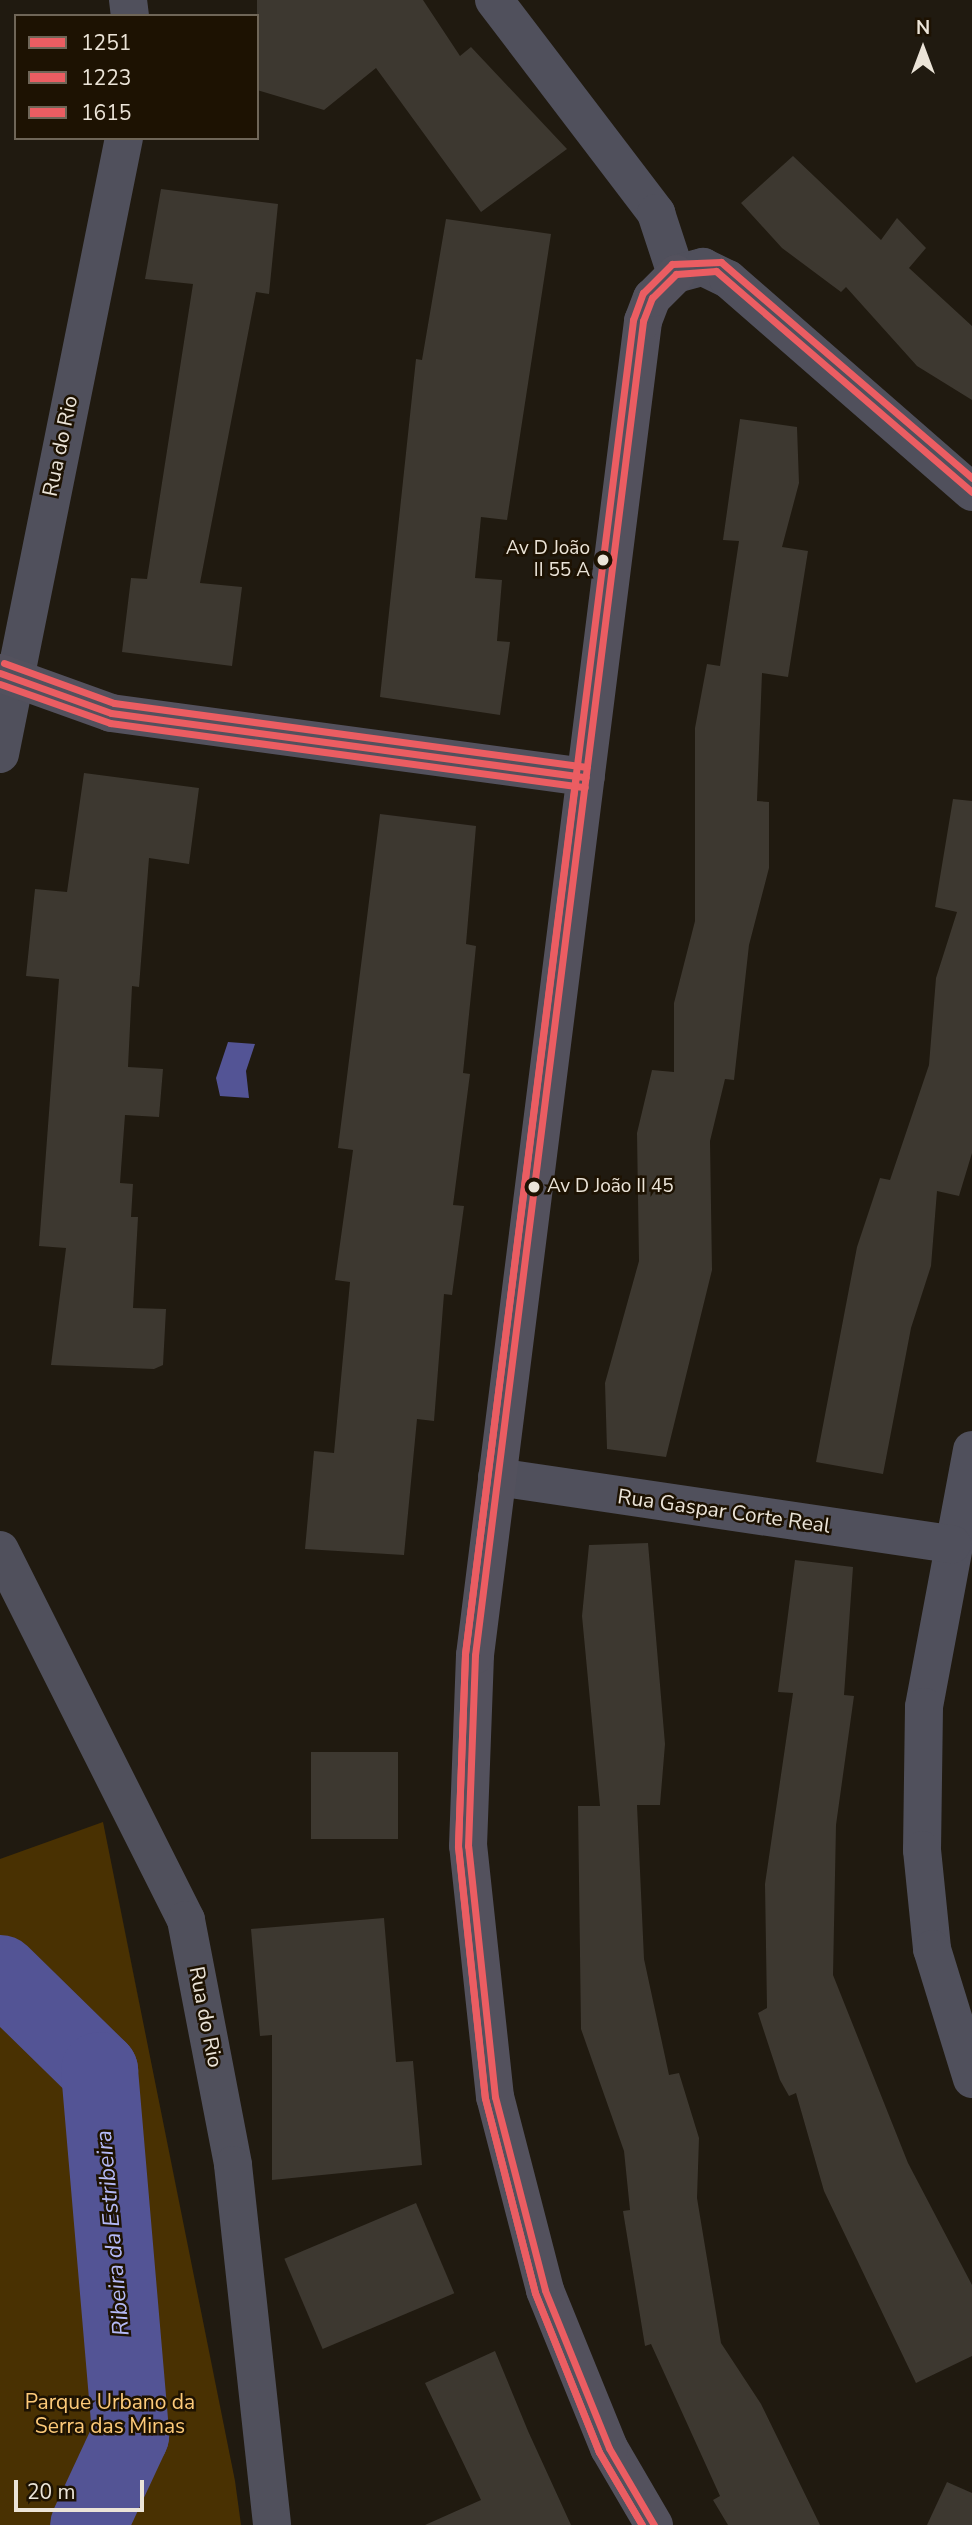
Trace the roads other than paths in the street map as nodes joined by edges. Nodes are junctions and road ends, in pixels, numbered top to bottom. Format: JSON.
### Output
{"nodes":[{"id":1,"x":494,"y":0,"type":"edge"},
{"id":2,"x":124,"y":140,"type":"edge"},
{"id":3,"x":676,"y":274,"type":"junction"},
{"id":4,"x":972,"y":492,"type":"edge"},
{"id":5,"x":5,"y":676,"type":"edge"},
{"id":6,"x":0,"y":754,"type":"edge"},
{"id":7,"x":586,"y":777,"type":"junction"},
{"id":8,"x":972,"y":1450,"type":"edge"},
{"id":9,"x":497,"y":1476,"type":"junction"},
{"id":10,"x":952,"y":1544,"type":"junction"},
{"id":11,"x":0,"y":1550,"type":"edge"},
{"id":12,"x":972,"y":2079,"type":"edge"},
{"id":13,"x":272,"y":2525,"type":"edge"},
{"id":14,"x":654,"y":2525,"type":"edge"}],
"edges":[{"from":1,"to":3,"type":"street"},
{"from":2,"to":5,"type":"street","name":"Rua do Rio"},
{"from":3,"to":4,"type":"street"},
{"from":3,"to":7,"type":"street"},
{"from":5,"to":6,"type":"street","name":"Rua do Rio"},
{"from":5,"to":7,"type":"street"},
{"from":7,"to":9,"type":"street"},
{"from":8,"to":10,"type":"street"},
{"from":9,"to":10,"type":"street","name":"Rua Gaspar Corte Real"},
{"from":9,"to":14,"type":"street"},
{"from":10,"to":12,"type":"street"},
{"from":11,"to":13,"type":"street","name":"Rua do Rio"}]}
